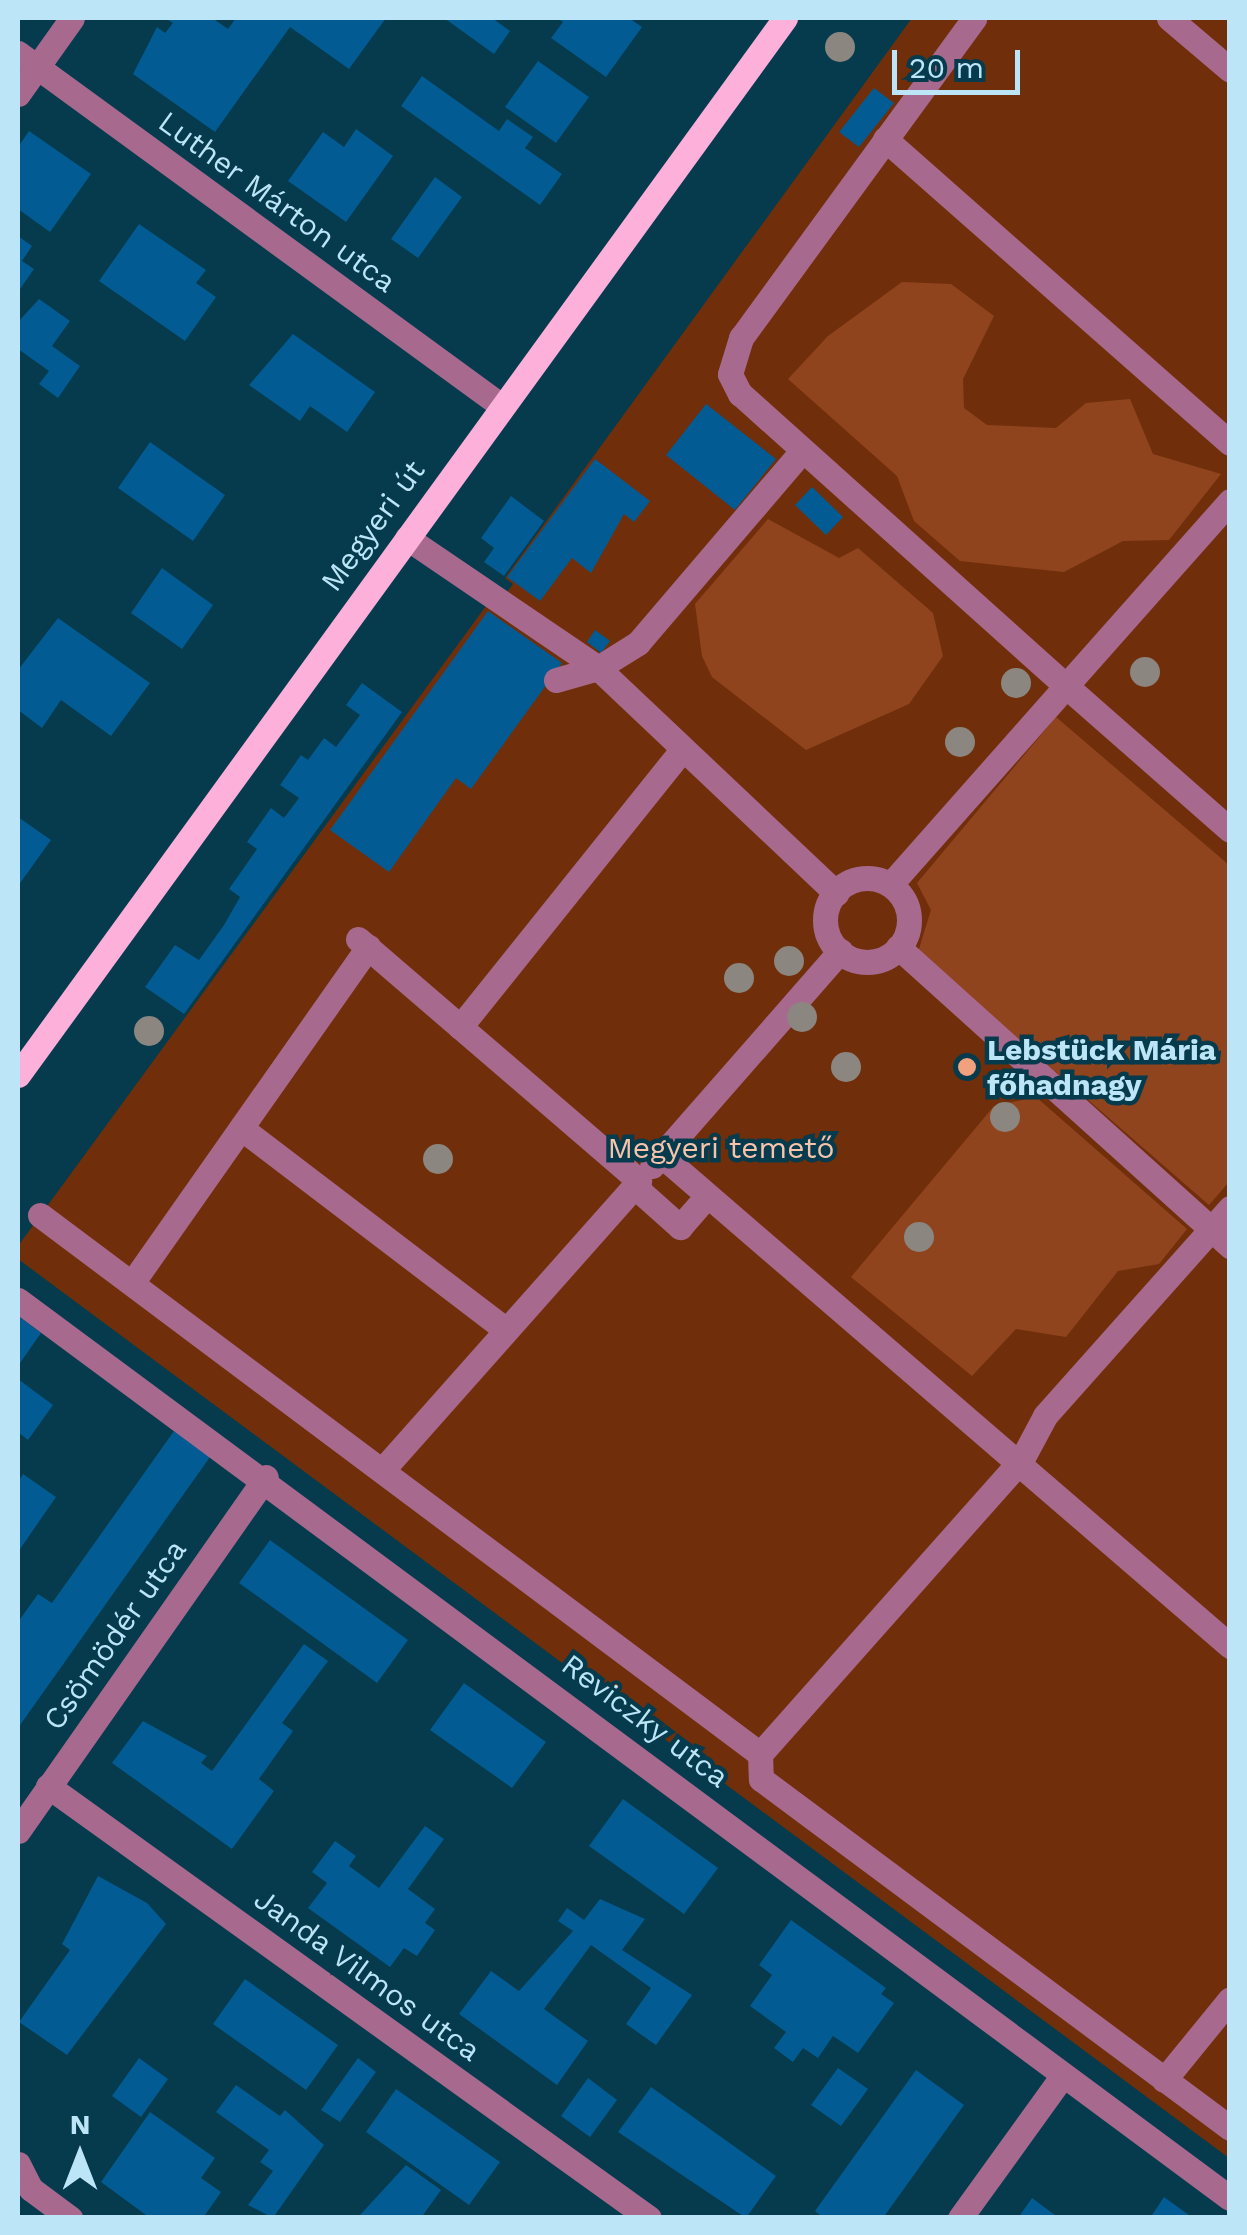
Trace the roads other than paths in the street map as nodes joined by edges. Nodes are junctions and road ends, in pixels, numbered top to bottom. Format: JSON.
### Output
{"nodes":[{"id":1,"x":72,"y":18,"type":"edge"},
{"id":2,"x":784,"y":18,"type":"edge"},
{"id":3,"x":974,"y":18,"type":"edge"},
{"id":4,"x":1169,"y":18,"type":"edge"},
{"id":5,"x":27,"y":60,"type":"edge"},
{"id":6,"x":1230,"y":70,"type":"edge"},
{"id":7,"x":18,"y":94,"type":"edge"},
{"id":8,"x":885,"y":140,"type":"junction"},
{"id":9,"x":499,"y":404,"type":"junction"},
{"id":10,"x":1230,"y":443,"type":"edge"},
{"id":11,"x":802,"y":451,"type":"junction"},
{"id":12,"x":1230,"y":501,"type":"edge"},
{"id":13,"x":408,"y":538,"type":"junction"},
{"id":14,"x":598,"y":668,"type":"junction"},
{"id":15,"x":556,"y":680,"type":"dead end"},
{"id":16,"x":1066,"y":686,"type":"junction"},
{"id":17,"x":682,"y":750,"type":"junction"},
{"id":18,"x":1230,"y":830,"type":"edge"},
{"id":19,"x":890,"y":885,"type":"junction"},
{"id":20,"x":836,"y":892,"type":"junction"},
{"id":21,"x":898,"y":948,"type":"junction"},
{"id":22,"x":840,"y":951,"type":"junction"},
{"id":23,"x":460,"y":1028,"type":"junction"},
{"id":24,"x":18,"y":1075,"type":"edge"},
{"id":25,"x":241,"y":1128,"type":"junction"},
{"id":26,"x":660,"y":1155,"type":"junction"},
{"id":27,"x":637,"y":1184,"type":"junction"},
{"id":28,"x":708,"y":1196,"type":"junction"},
{"id":29,"x":1230,"y":1208,"type":"edge"},
{"id":30,"x":40,"y":1215,"type":"dead end"},
{"id":31,"x":1220,"y":1238,"type":"edge"},
{"id":32,"x":132,"y":1283,"type":"junction"},
{"id":33,"x":18,"y":1300,"type":"edge"},
{"id":34,"x":506,"y":1330,"type":"junction"},
{"id":35,"x":1022,"y":1459,"type":"junction"},
{"id":36,"x":383,"y":1469,"type":"junction"},
{"id":37,"x":266,"y":1477,"type":"junction"},
{"id":38,"x":1230,"y":1646,"type":"edge"},
{"id":39,"x":760,"y":1754,"type":"junction"},
{"id":40,"x":48,"y":1786,"type":"junction"},
{"id":41,"x":18,"y":1831,"type":"edge"},
{"id":42,"x":1230,"y":2000,"type":"edge"},
{"id":43,"x":1063,"y":2075,"type":"junction"},
{"id":44,"x":1164,"y":2080,"type":"junction"},
{"id":45,"x":1230,"y":2128,"type":"edge"},
{"id":46,"x":18,"y":2164,"type":"edge"},
{"id":47,"x":1230,"y":2198,"type":"edge"},
{"id":48,"x":70,"y":2218,"type":"edge"},
{"id":49,"x":649,"y":2218,"type":"edge"},
{"id":50,"x":960,"y":2218,"type":"edge"}],
"edges":[{"from":1,"to":5,"type":"street"},
{"from":2,"to":9,"type":"main road","name":"Megyeri út"},
{"from":3,"to":8,"type":"street"},
{"from":4,"to":6,"type":"street"},
{"from":5,"to":7,"type":"street"},
{"from":5,"to":9,"type":"street","name":"Luther Márton utca"},
{"from":8,"to":10,"type":"street"},
{"from":8,"to":11,"type":"street"},
{"from":9,"to":13,"type":"main road","name":"Megyeri út"},
{"from":11,"to":14,"type":"street"},
{"from":11,"to":16,"type":"street"},
{"from":12,"to":16,"type":"street"},
{"from":13,"to":14,"type":"street"},
{"from":13,"to":24,"type":"main road","name":"Megyeri út"},
{"from":14,"to":15,"type":"street"},
{"from":14,"to":17,"type":"street"},
{"from":16,"to":18,"type":"street"},
{"from":16,"to":19,"type":"street"},
{"from":17,"to":20,"type":"street"},
{"from":17,"to":23,"type":"street"},
{"from":19,"to":20,"type":"street"},
{"from":19,"to":21,"type":"street"},
{"from":20,"to":22,"type":"street"},
{"from":21,"to":22,"type":"street"},
{"from":21,"to":31,"type":"street"},
{"from":22,"to":26,"type":"street"},
{"from":23,"to":25,"type":"street"},
{"from":23,"to":27,"type":"street"},
{"from":25,"to":32,"type":"street"},
{"from":25,"to":34,"type":"street"},
{"from":26,"to":27,"type":"street"},
{"from":26,"to":28,"type":"street"},
{"from":27,"to":28,"type":"street"},
{"from":27,"to":34,"type":"street"},
{"from":28,"to":35,"type":"street"},
{"from":29,"to":31,"type":"street"},
{"from":30,"to":32,"type":"street"},
{"from":31,"to":35,"type":"street"},
{"from":32,"to":36,"type":"street"},
{"from":33,"to":37,"type":"street","name":"Reviczky utca"},
{"from":34,"to":36,"type":"street"},
{"from":35,"to":38,"type":"street"},
{"from":35,"to":39,"type":"street"},
{"from":36,"to":39,"type":"street"},
{"from":37,"to":40,"type":"street","name":"Csömödér utca"},
{"from":37,"to":43,"type":"street","name":"Reviczky utca"},
{"from":39,"to":44,"type":"street"},
{"from":40,"to":41,"type":"street","name":"Csömödér utca"},
{"from":40,"to":49,"type":"street","name":"Janda Vilmos utca"},
{"from":42,"to":44,"type":"street"},
{"from":43,"to":47,"type":"street","name":"Reviczky utca"},
{"from":43,"to":50,"type":"street"},
{"from":44,"to":45,"type":"street"},
{"from":46,"to":48,"type":"street"}]}
